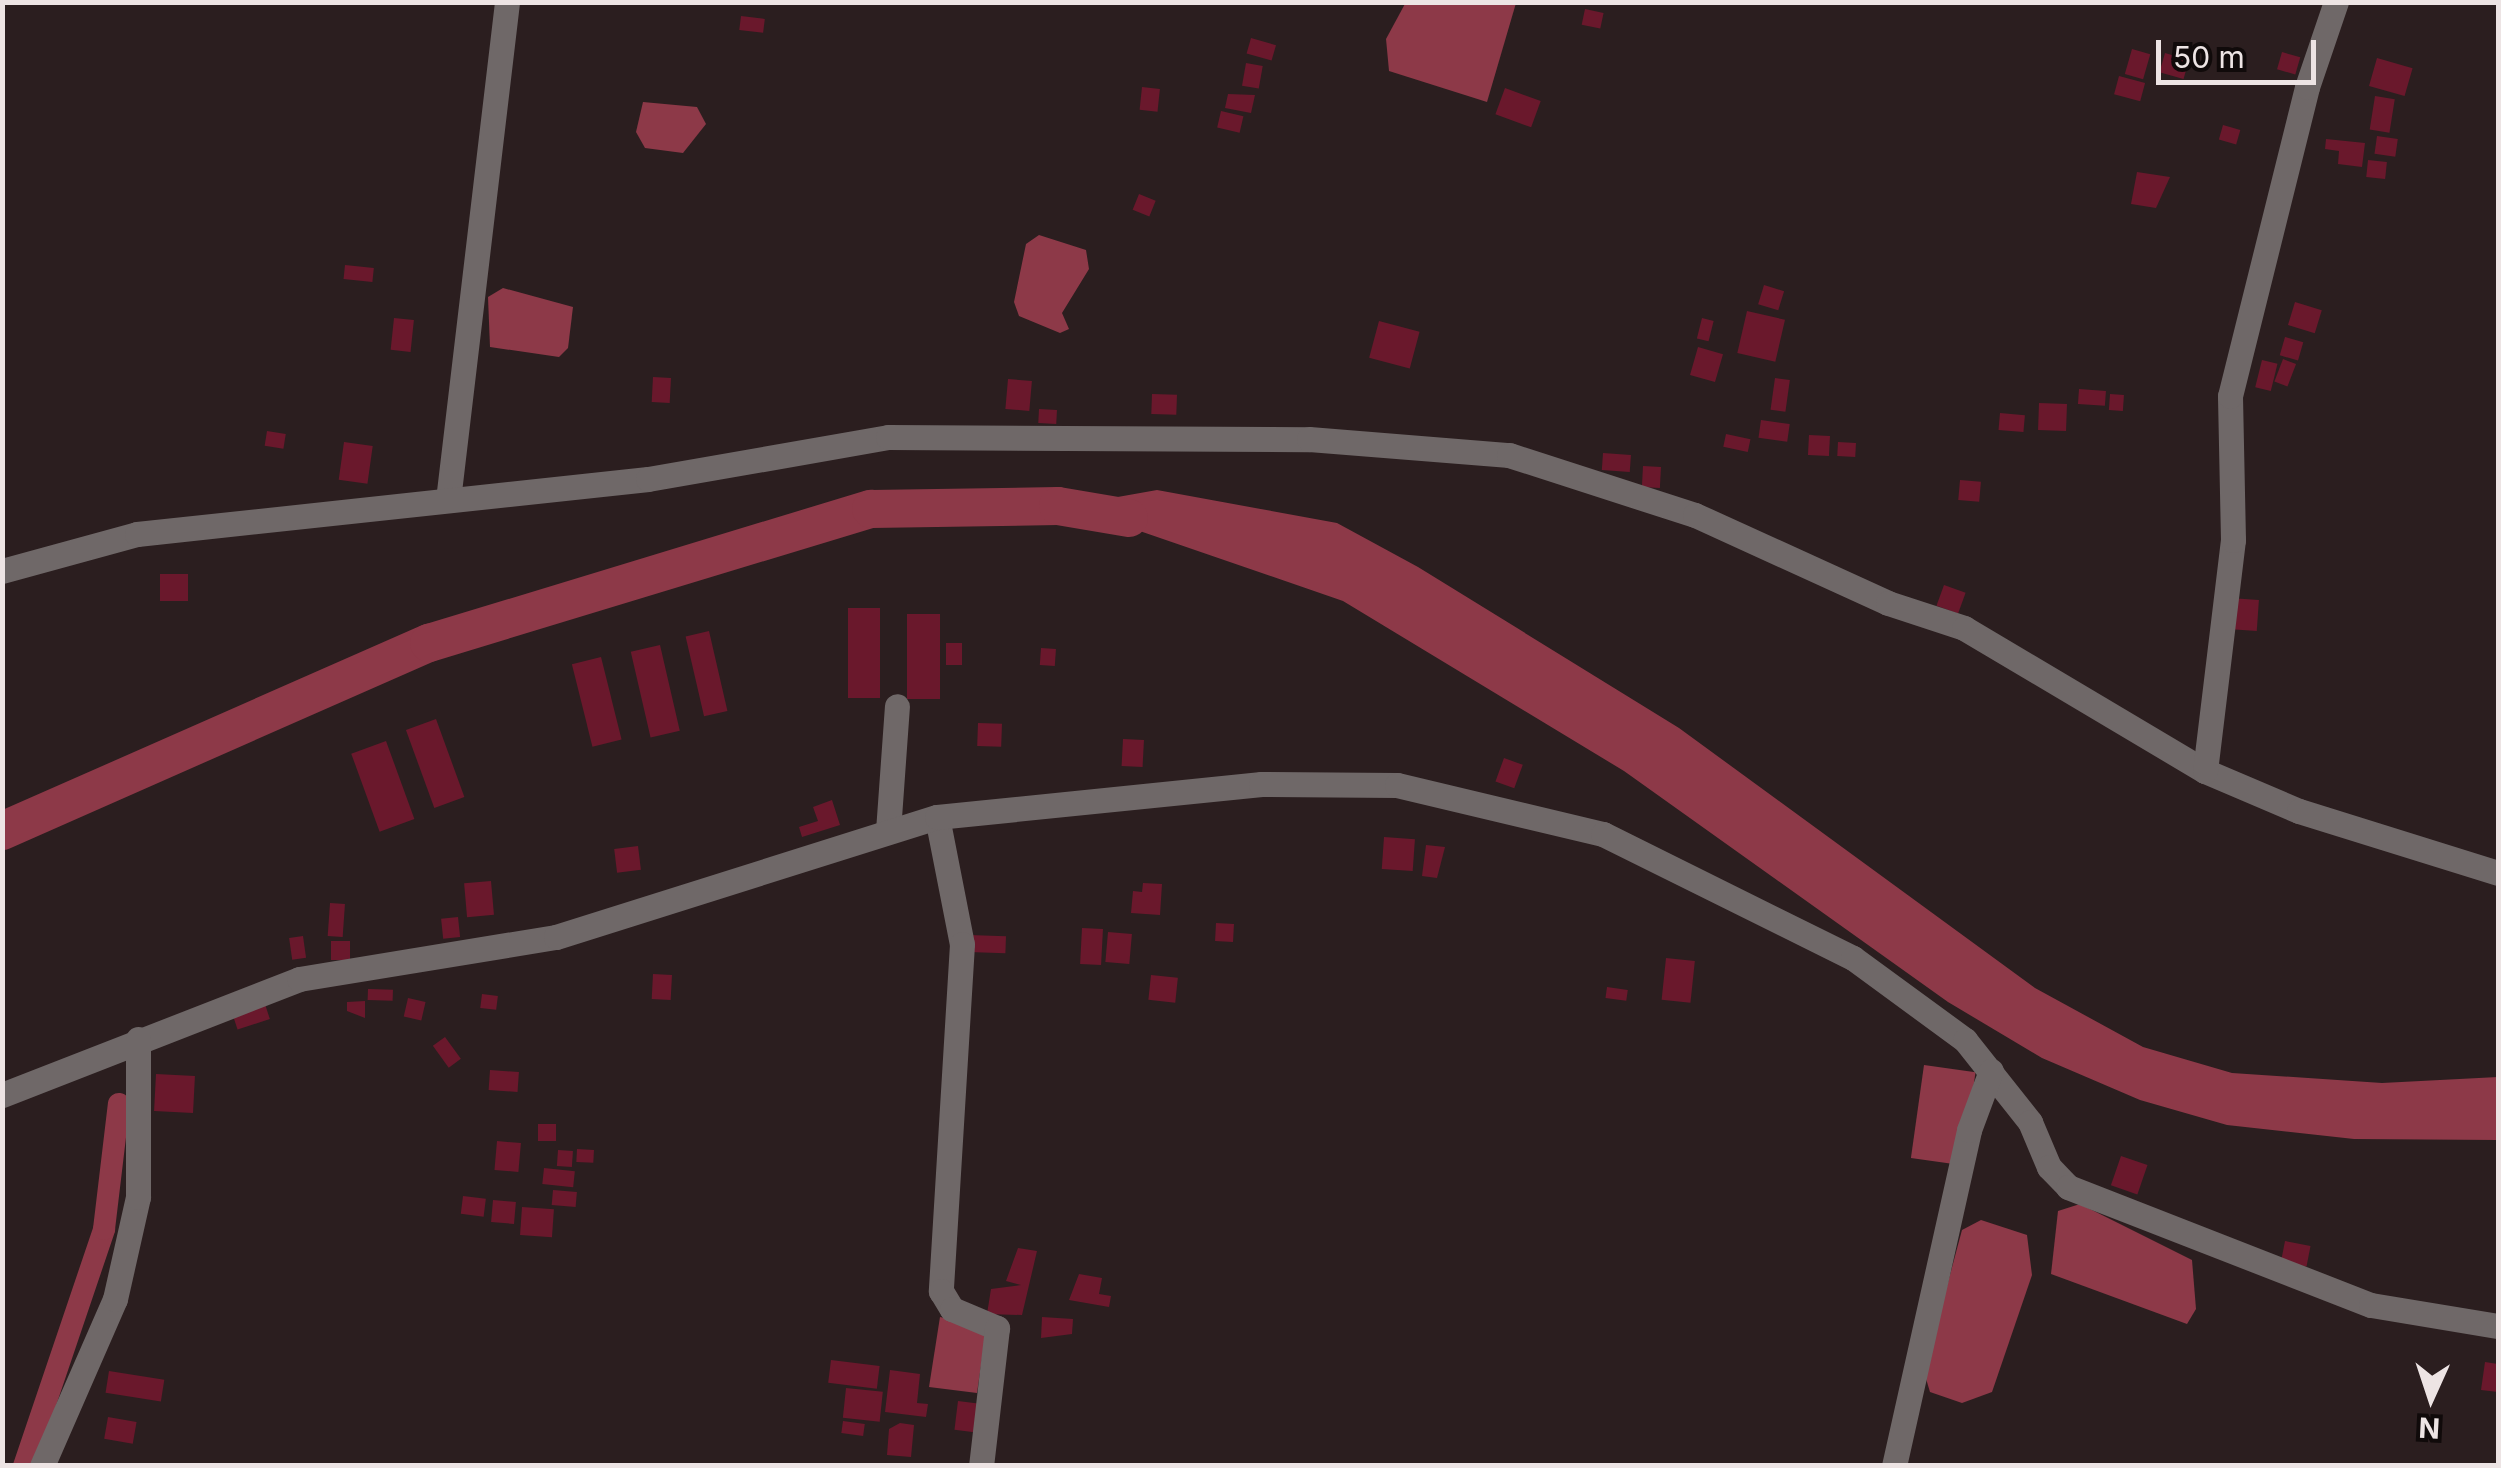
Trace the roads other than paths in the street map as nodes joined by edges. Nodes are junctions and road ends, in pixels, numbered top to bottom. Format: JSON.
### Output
{"nodes":[{"id":1,"x":507,"y":2,"type":"edge"},
{"id":2,"x":2336,"y":2,"type":"edge"},
{"id":3,"x":448,"y":500,"type":"junction"},
{"id":4,"x":2,"y":571,"type":"edge"},
{"id":5,"x":897,"y":706,"type":"dead end"},
{"id":6,"x":2205,"y":771,"type":"junction"},
{"id":7,"x":937,"y":817,"type":"junction"},
{"id":8,"x":888,"y":832,"type":"junction"},
{"id":9,"x":2498,"y":873,"type":"edge"},
{"id":10,"x":138,"y":1040,"type":"junction"},
{"id":11,"x":1992,"y":1071,"type":"junction"},
{"id":12,"x":2,"y":1095,"type":"edge"},
{"id":13,"x":2498,"y":1326,"type":"edge"},
{"id":14,"x":42,"y":1466,"type":"edge"},
{"id":15,"x":980,"y":1466,"type":"edge"},
{"id":16,"x":1894,"y":1466,"type":"edge"}],
"edges":[{"from":1,"to":3,"type":"street"},
{"from":2,"to":6,"type":"street"},
{"from":3,"to":4,"type":"street"},
{"from":3,"to":6,"type":"street"},
{"from":5,"to":8,"type":"street"},
{"from":6,"to":9,"type":"street"},
{"from":7,"to":8,"type":"street"},
{"from":7,"to":11,"type":"street"},
{"from":7,"to":15,"type":"street"},
{"from":8,"to":10,"type":"street"},
{"from":10,"to":12,"type":"street"},
{"from":10,"to":14,"type":"street"},
{"from":11,"to":13,"type":"street"},
{"from":11,"to":16,"type":"street"}]}
